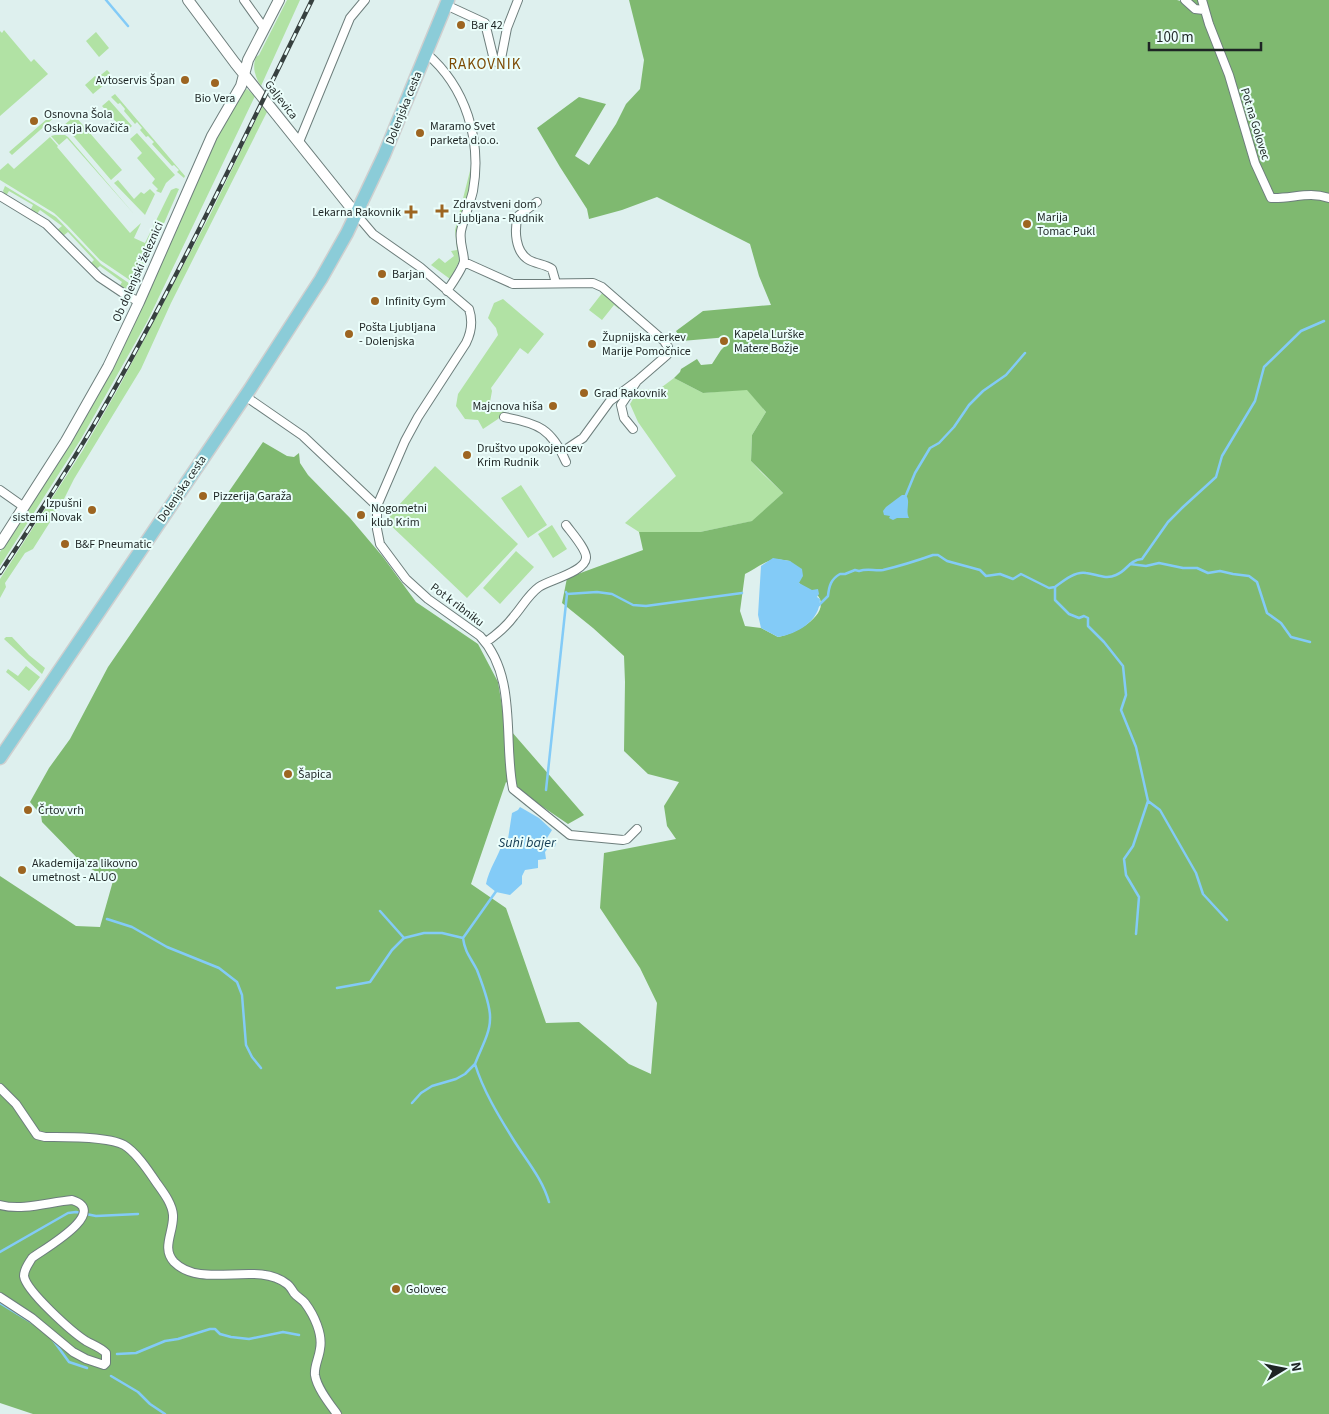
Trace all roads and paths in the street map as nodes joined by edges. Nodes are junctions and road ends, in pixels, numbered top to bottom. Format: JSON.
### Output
{"nodes":[{"id":1,"x":188,"y":0,"type":"edge"},
{"id":2,"x":244,"y":0,"type":"edge"},
{"id":3,"x":279,"y":0,"type":"edge"},
{"id":4,"x":365,"y":0,"type":"edge"},
{"id":5,"x":518,"y":0,"type":"edge"},
{"id":6,"x":1185,"y":0,"type":"edge"},
{"id":7,"x":1202,"y":0,"type":"edge"},
{"id":8,"x":447,"y":2,"type":"edge"},
{"id":9,"x":1204,"y":10,"type":"junction"},
{"id":10,"x":264,"y":28,"type":"junction"},
{"id":11,"x":426,"y":53,"type":"junction"},
{"id":12,"x":244,"y":74,"type":"junction"},
{"id":13,"x":299,"y":142,"type":"junction"},
{"id":14,"x":0,"y":196,"type":"edge"},
{"id":15,"x":1329,"y":198,"type":"edge"},
{"id":16,"x":537,"y":202,"type":"dead end"},
{"id":17,"x":356,"y":214,"type":"junction"},
{"id":18,"x":464,"y":262,"type":"junction"},
{"id":19,"x":556,"y":284,"type":"junction"},
{"id":20,"x":447,"y":291,"type":"junction"},
{"id":21,"x":139,"y":302,"type":"junction"},
{"id":22,"x":637,"y":381,"type":"junction"},
{"id":23,"x":245,"y":396,"type":"junction"},
{"id":24,"x":504,"y":417,"type":"dead end"},
{"id":25,"x":633,"y":429,"type":"dead end"},
{"id":26,"x":562,"y":452,"type":"junction"},
{"id":27,"x":566,"y":462,"type":"dead end"},
{"id":28,"x":0,"y":490,"type":"edge"},
{"id":29,"x":377,"y":506,"type":"junction"},
{"id":30,"x":24,"y":507,"type":"junction"},
{"id":31,"x":566,"y":525,"type":"dead end"},
{"id":32,"x":0,"y":544,"type":"edge"},
{"id":33,"x":486,"y":642,"type":"junction"},
{"id":34,"x":0,"y":758,"type":"edge"},
{"id":35,"x":637,"y":829,"type":"dead end"},
{"id":36,"x":0,"y":1088,"type":"edge"},
{"id":37,"x":0,"y":1205,"type":"edge"},
{"id":38,"x":0,"y":1297,"type":"edge"},
{"id":39,"x":337,"y":1414,"type":"edge"}],
"edges":[{"from":1,"to":12,"type":"street","name":"Galjevica"},
{"from":2,"to":10,"type":"street"},
{"from":3,"to":10,"type":"street","name":"Ob dolenjski železnici"},
{"from":4,"to":13,"type":"street"},
{"from":5,"to":8,"type":"street"},
{"from":6,"to":9,"type":"street"},
{"from":7,"to":9,"type":"street","name":"Pot na Golovec"},
{"from":8,"to":11,"type":"main road","name":"Dolenjska cesta"},
{"from":9,"to":15,"type":"street","name":"Pot na Golovec"},
{"from":10,"to":12,"type":"street","name":"Ob dolenjski železnici"},
{"from":11,"to":17,"type":"main road","name":"Dolenjska cesta"},
{"from":11,"to":18,"type":"street"},
{"from":12,"to":13,"type":"street","name":"Galjevica"},
{"from":12,"to":21,"type":"street","name":"Ob dolenjski železnici"},
{"from":13,"to":17,"type":"street","name":"Galjevica"},
{"from":14,"to":21,"type":"street"},
{"from":16,"to":19,"type":"street"},
{"from":17,"to":20,"type":"street"},
{"from":17,"to":23,"type":"main road","name":"Dolenjska cesta"},
{"from":18,"to":19,"type":"street"},
{"from":18,"to":20,"type":"street"},
{"from":19,"to":22,"type":"street"},
{"from":20,"to":29,"type":"street"},
{"from":21,"to":30,"type":"street","name":"Ob dolenjski železnici"},
{"from":22,"to":25,"type":"street"},
{"from":22,"to":26,"type":"street"},
{"from":23,"to":29,"type":"street"},
{"from":23,"to":34,"type":"main road","name":"Dolenjska cesta"},
{"from":24,"to":26,"type":"street"},
{"from":26,"to":27,"type":"street"},
{"from":28,"to":30,"type":"street"},
{"from":29,"to":33,"type":"street","name":"Pot k ribniku"},
{"from":30,"to":32,"type":"street","name":"Ob dolenjski železnici"},
{"from":31,"to":33,"type":"street"},
{"from":33,"to":35,"type":"street","name":"Pot k ribniku"},
{"from":36,"to":39,"type":"street"},
{"from":37,"to":38,"type":"street"}]}
